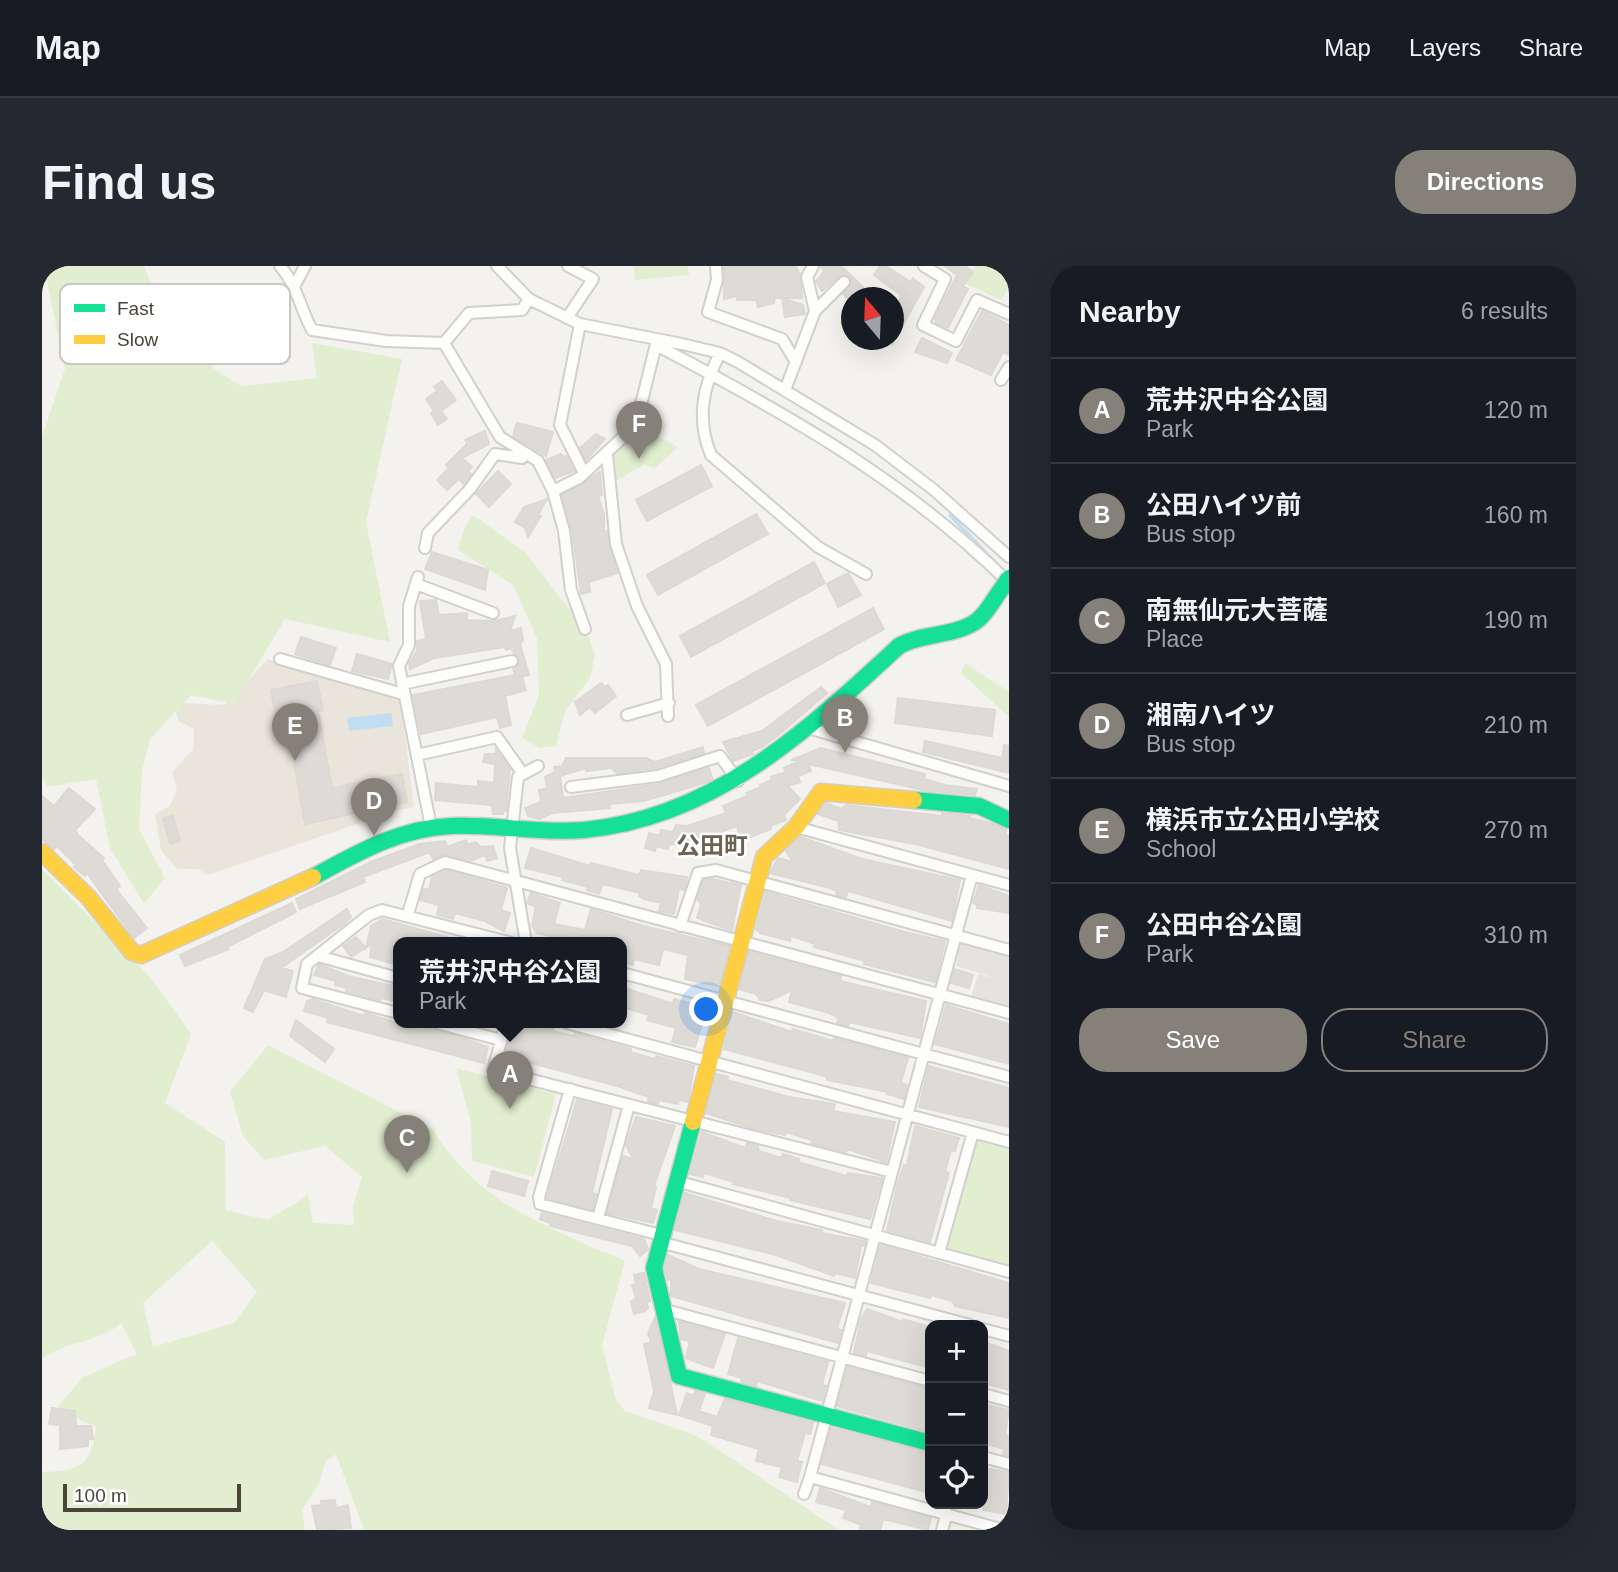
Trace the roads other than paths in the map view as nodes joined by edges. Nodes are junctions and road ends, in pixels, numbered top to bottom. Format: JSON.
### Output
{"nodes":[{"id":1,"x":280,"y":266,"type":"edge"},
{"id":2,"x":305,"y":266,"type":"edge"},
{"id":3,"x":497,"y":266,"type":"edge"},
{"id":4,"x":568,"y":266,"type":"edge"},
{"id":5,"x":716,"y":266,"type":"edge"},
{"id":6,"x":813,"y":266,"type":"edge"},
{"id":7,"x":924,"y":266,"type":"edge"},
{"id":8,"x":844,"y":282,"type":"dead end"},
{"id":9,"x":295,"y":285,"type":"junction"},
{"id":10,"x":529,"y":299,"type":"junction"},
{"id":11,"x":815,"y":311,"type":"junction"},
{"id":12,"x":1009,"y":313,"type":"edge"},
{"id":13,"x":567,"y":318,"type":"junction"},
{"id":14,"x":580,"y":324,"type":"junction"},
{"id":15,"x":656,"y":342,"type":"junction"},
{"id":16,"x":444,"y":343,"type":"junction"},
{"id":17,"x":720,"y":353,"type":"junction"},
{"id":18,"x":796,"y":362,"type":"junction"},
{"id":19,"x":1009,"y":367,"type":"edge"},
{"id":20,"x":710,"y":373,"type":"junction"},
{"id":21,"x":1001,"y":380,"type":"dead end"},
{"id":22,"x":783,"y":388,"type":"junction"},
{"id":23,"x":771,"y":408,"type":"junction"},
{"id":24,"x":524,"y":454,"type":"junction"},
{"id":25,"x":607,"y":454,"type":"junction"},
{"id":26,"x":584,"y":473,"type":"junction"},
{"id":27,"x":553,"y":491,"type":"junction"},
{"id":28,"x":425,"y":548,"type":"dead end"},
{"id":29,"x":1009,"y":557,"type":"edge"},
{"id":30,"x":866,"y":574,"type":"dead end"},
{"id":31,"x":1007,"y":583,"type":"edge"},
{"id":32,"x":493,"y":612,"type":"dead end"},
{"id":33,"x":584,"y":629,"type":"dead end"},
{"id":34,"x":280,"y":659,"type":"dead end"},
{"id":35,"x":512,"y":661,"type":"dead end"},
{"id":36,"x":402,"y":689,"type":"junction"},
{"id":37,"x":669,"y":703,"type":"junction"},
{"id":38,"x":627,"y":715,"type":"dead end"},
{"id":39,"x":668,"y":716,"type":"dead end"},
{"id":40,"x":808,"y":728,"type":"junction"},
{"id":41,"x":417,"y":755,"type":"junction"},
{"id":42,"x":538,"y":766,"type":"dead end"},
{"id":43,"x":523,"y":774,"type":"junction"},
{"id":44,"x":738,"y":781,"type":"junction"},
{"id":45,"x":1009,"y":786,"type":"edge"},
{"id":46,"x":571,"y":787,"type":"dead end"},
{"id":47,"x":1009,"y":820,"type":"edge"},
{"id":48,"x":431,"y":827,"type":"junction"},
{"id":49,"x":796,"y":827,"type":"junction"},
{"id":50,"x":513,"y":829,"type":"junction"},
{"id":51,"x":42,"y":852,"type":"edge"},
{"id":52,"x":972,"y":875,"type":"junction"},
{"id":53,"x":516,"y":879,"type":"junction"},
{"id":54,"x":758,"y":881,"type":"junction"},
{"id":55,"x":1009,"y":885,"type":"edge"},
{"id":56,"x":408,"y":914,"type":"junction"},
{"id":57,"x":680,"y":926,"type":"junction"},
{"id":58,"x":490,"y":937,"type":"edge"},
{"id":59,"x":525,"y":937,"type":"edge"},
{"id":60,"x":956,"y":937,"type":"junction"},
{"id":61,"x":740,"y":941,"type":"junction"},
{"id":62,"x":1009,"y":950,"type":"edge"},
{"id":63,"x":317,"y":956,"type":"junction"},
{"id":64,"x":627,"y":974,"type":"edge"},
{"id":65,"x":393,"y":977,"type":"edge"},
{"id":66,"x":940,"y":995,"type":"junction"},
{"id":67,"x":725,"y":1000,"type":"junction"},
{"id":68,"x":393,"y":1012,"type":"edge"},
{"id":69,"x":1009,"y":1013,"type":"edge"},
{"id":70,"x":456,"y":1028,"type":"edge"},
{"id":71,"x":505,"y":1028,"type":"edge"},
{"id":72,"x":586,"y":1028,"type":"edge"},
{"id":73,"x":501,"y":1040,"type":"junction"},
{"id":74,"x":924,"y":1054,"type":"junction"},
{"id":75,"x":709,"y":1061,"type":"junction"},
{"id":76,"x":1009,"y":1077,"type":"edge"},
{"id":77,"x":570,"y":1089,"type":"junction"},
{"id":78,"x":629,"y":1105,"type":"junction"},
{"id":79,"x":908,"y":1114,"type":"junction"},
{"id":80,"x":692,"y":1122,"type":"junction"},
{"id":81,"x":973,"y":1132,"type":"junction"},
{"id":82,"x":1009,"y":1142,"type":"edge"},
{"id":83,"x":891,"y":1172,"type":"junction"},
{"id":84,"x":676,"y":1181,"type":"junction"},
{"id":85,"x":598,"y":1218,"type":"junction"},
{"id":86,"x":875,"y":1235,"type":"junction"},
{"id":87,"x":661,"y":1239,"type":"junction"},
{"id":88,"x":939,"y":1253,"type":"junction"},
{"id":89,"x":1009,"y":1272,"type":"edge"},
{"id":90,"x":858,"y":1295,"type":"junction"},
{"id":91,"x":662,"y":1309,"type":"junction"},
{"id":92,"x":951,"y":1320,"type":"edge"},
{"id":93,"x":988,"y":1330,"type":"edge"},
{"id":94,"x":1009,"y":1336,"type":"edge"},
{"id":95,"x":842,"y":1357,"type":"junction"},
{"id":96,"x":925,"y":1380,"type":"edge"},
{"id":97,"x":988,"y":1395,"type":"edge"},
{"id":98,"x":1009,"y":1401,"type":"edge"},
{"id":99,"x":825,"y":1416,"type":"junction"},
{"id":100,"x":925,"y":1442,"type":"edge"},
{"id":101,"x":988,"y":1458,"type":"edge"},
{"id":102,"x":1009,"y":1464,"type":"edge"},
{"id":103,"x":810,"y":1477,"type":"junction"},
{"id":104,"x":804,"y":1494,"type":"dead end"},
{"id":105,"x":947,"y":1513,"type":"junction"},
{"id":106,"x":942,"y":1530,"type":"edge"},
{"id":107,"x":1003,"y":1530,"type":"edge"}],
"edges":[{"from":1,"to":9,"type":"street"},
{"from":2,"to":9,"type":"street"},
{"from":3,"to":10,"type":"street"},
{"from":4,"to":13,"type":"street"},
{"from":5,"to":18,"type":"street"},
{"from":6,"to":11,"type":"street"},
{"from":7,"to":12,"type":"street"},
{"from":8,"to":11,"type":"street"},
{"from":9,"to":16,"type":"street"},
{"from":10,"to":13,"type":"street"},
{"from":10,"to":16,"type":"street"},
{"from":11,"to":18,"type":"street"},
{"from":13,"to":14,"type":"street"},
{"from":14,"to":15,"type":"street"},
{"from":14,"to":26,"type":"street"},
{"from":15,"to":17,"type":"street"},
{"from":15,"to":20,"type":"street"},
{"from":15,"to":25,"type":"street"},
{"from":16,"to":24,"type":"street"},
{"from":17,"to":20,"type":"street"},
{"from":17,"to":22,"type":"street"},
{"from":18,"to":22,"type":"street"},
{"from":19,"to":21,"type":"street"},
{"from":20,"to":23,"type":"street"},
{"from":20,"to":30,"type":"street"},
{"from":22,"to":23,"type":"street"},
{"from":22,"to":29,"type":"street"},
{"from":23,"to":31,"type":"street"},
{"from":24,"to":27,"type":"street"},
{"from":24,"to":28,"type":"street"},
{"from":25,"to":26,"type":"street"},
{"from":25,"to":37,"type":"street"},
{"from":26,"to":27,"type":"street"},
{"from":27,"to":33,"type":"street"},
{"from":31,"to":40,"type":"street"},
{"from":32,"to":36,"type":"street"},
{"from":34,"to":36,"type":"street"},
{"from":35,"to":36,"type":"street"},
{"from":36,"to":41,"type":"street"},
{"from":37,"to":38,"type":"street"},
{"from":37,"to":39,"type":"street"},
{"from":40,"to":44,"type":"street"},
{"from":40,"to":45,"type":"street"},
{"from":41,"to":43,"type":"street"},
{"from":41,"to":48,"type":"street"},
{"from":42,"to":43,"type":"street"},
{"from":43,"to":50,"type":"street"},
{"from":44,"to":46,"type":"street"},
{"from":44,"to":50,"type":"street"},
{"from":47,"to":49,"type":"street"},
{"from":48,"to":50,"type":"street"},
{"from":48,"to":51,"type":"street"},
{"from":49,"to":52,"type":"street"},
{"from":49,"to":54,"type":"street"},
{"from":50,"to":53,"type":"street"},
{"from":52,"to":55,"type":"street"},
{"from":52,"to":60,"type":"street"},
{"from":53,"to":56,"type":"street"},
{"from":53,"to":57,"type":"street"},
{"from":53,"to":59,"type":"street"},
{"from":54,"to":57,"type":"street"},
{"from":54,"to":60,"type":"street"},
{"from":54,"to":61,"type":"street"},
{"from":56,"to":58,"type":"street"},
{"from":56,"to":63,"type":"street"},
{"from":57,"to":61,"type":"street"},
{"from":60,"to":62,"type":"street"},
{"from":60,"to":66,"type":"street"},
{"from":61,"to":66,"type":"street"},
{"from":61,"to":67,"type":"street"},
{"from":63,"to":65,"type":"street"},
{"from":63,"to":68,"type":"street"},
{"from":64,"to":67,"type":"street"},
{"from":66,"to":69,"type":"street"},
{"from":66,"to":74,"type":"street"},
{"from":67,"to":74,"type":"street"},
{"from":67,"to":75,"type":"street"},
{"from":70,"to":73,"type":"street"},
{"from":71,"to":73,"type":"street"},
{"from":72,"to":75,"type":"street"},
{"from":73,"to":77,"type":"street"},
{"from":74,"to":76,"type":"street"},
{"from":74,"to":79,"type":"street"},
{"from":75,"to":79,"type":"street"},
{"from":75,"to":80,"type":"street"},
{"from":77,"to":78,"type":"street"},
{"from":77,"to":85,"type":"street"},
{"from":78,"to":80,"type":"street"},
{"from":78,"to":85,"type":"street"},
{"from":79,"to":81,"type":"street"},
{"from":79,"to":83,"type":"street"},
{"from":80,"to":83,"type":"street"},
{"from":80,"to":84,"type":"street"},
{"from":81,"to":82,"type":"street"},
{"from":81,"to":88,"type":"street"},
{"from":83,"to":86,"type":"street"},
{"from":84,"to":86,"type":"street"},
{"from":84,"to":87,"type":"street"},
{"from":85,"to":87,"type":"street"},
{"from":86,"to":88,"type":"street"},
{"from":86,"to":90,"type":"street"},
{"from":87,"to":90,"type":"street"},
{"from":87,"to":91,"type":"street"},
{"from":88,"to":89,"type":"street"},
{"from":90,"to":92,"type":"street"},
{"from":90,"to":95,"type":"street"},
{"from":91,"to":95,"type":"street"},
{"from":91,"to":99,"type":"street"},
{"from":93,"to":94,"type":"street"},
{"from":95,"to":96,"type":"street"},
{"from":95,"to":99,"type":"street"},
{"from":97,"to":98,"type":"street"},
{"from":99,"to":100,"type":"street"},
{"from":99,"to":103,"type":"street"},
{"from":101,"to":102,"type":"street"},
{"from":103,"to":104,"type":"street"},
{"from":103,"to":105,"type":"street"},
{"from":105,"to":106,"type":"street"},
{"from":105,"to":107,"type":"street"}]}
